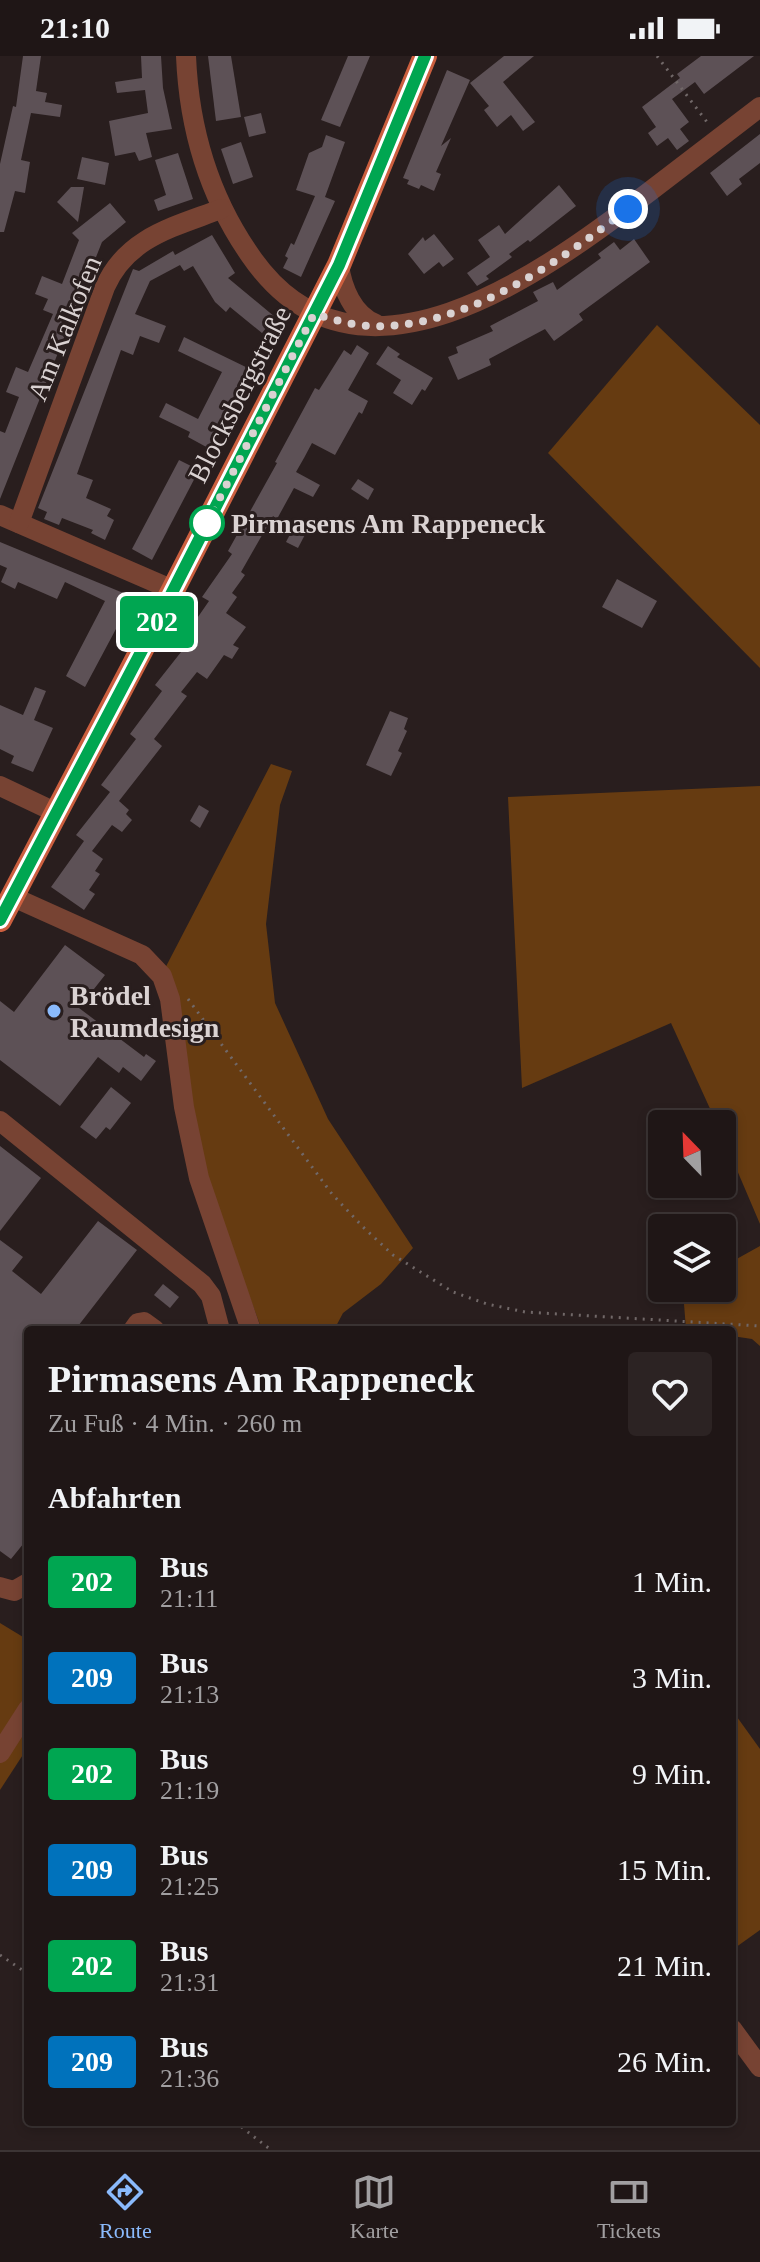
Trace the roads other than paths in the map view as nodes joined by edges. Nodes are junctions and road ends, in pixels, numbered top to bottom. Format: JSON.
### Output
{"nodes":[{"id":1,"x":186,"y":56,"type":"edge"},
{"id":2,"x":425,"y":56,"type":"edge"},
{"id":3,"x":760,"y":107,"type":"edge"},
{"id":4,"x":221,"y":209,"type":"junction"},
{"id":5,"x":339,"y":265,"type":"junction"},
{"id":6,"x":314,"y":314,"type":"junction"},
{"id":7,"x":380,"y":326,"type":"junction"},
{"id":8,"x":9,"y":519,"type":"edge"},
{"id":9,"x":173,"y":590,"type":"junction"},
{"id":10,"x":0,"y":786,"type":"edge"},
{"id":11,"x":57,"y":813,"type":"junction"},
{"id":12,"x":13,"y":897,"type":"junction"},
{"id":13,"x":0,"y":920,"type":"edge"},
{"id":14,"x":0,"y":1121,"type":"edge"},
{"id":15,"x":219,"y":1326,"type":"edge"},
{"id":16,"x":250,"y":1326,"type":"edge"},
{"id":17,"x":24,"y":1585,"type":"edge"},
{"id":18,"x":0,"y":1587,"type":"edge"},
{"id":19,"x":24,"y":1715,"type":"edge"},
{"id":20,"x":0,"y":1753,"type":"edge"},
{"id":21,"x":736,"y":2034,"type":"edge"},
{"id":22,"x":760,"y":2067,"type":"edge"}],
"edges":[{"from":1,"to":4,"type":"street"},
{"from":2,"to":5,"type":"main road","name":"Blocksbergstraße"},
{"from":3,"to":7,"type":"street"},
{"from":4,"to":6,"type":"street"},
{"from":4,"to":8,"type":"street","name":"Am Kalkofen"},
{"from":5,"to":6,"type":"main road","name":"Blocksbergstraße"},
{"from":5,"to":7,"type":"street"},
{"from":6,"to":7,"type":"street"},
{"from":6,"to":9,"type":"main road","name":"Blocksbergstraße"},
{"from":8,"to":9,"type":"street"},
{"from":9,"to":11,"type":"main road","name":"Blocksbergstraße"},
{"from":10,"to":11,"type":"street"},
{"from":11,"to":12,"type":"main road","name":"Blocksbergstraße"},
{"from":12,"to":13,"type":"main road","name":"Blocksbergstraße"},
{"from":12,"to":16,"type":"street"},
{"from":14,"to":15,"type":"street"},
{"from":17,"to":18,"type":"street"},
{"from":19,"to":20,"type":"street"},
{"from":21,"to":22,"type":"street"}]}
